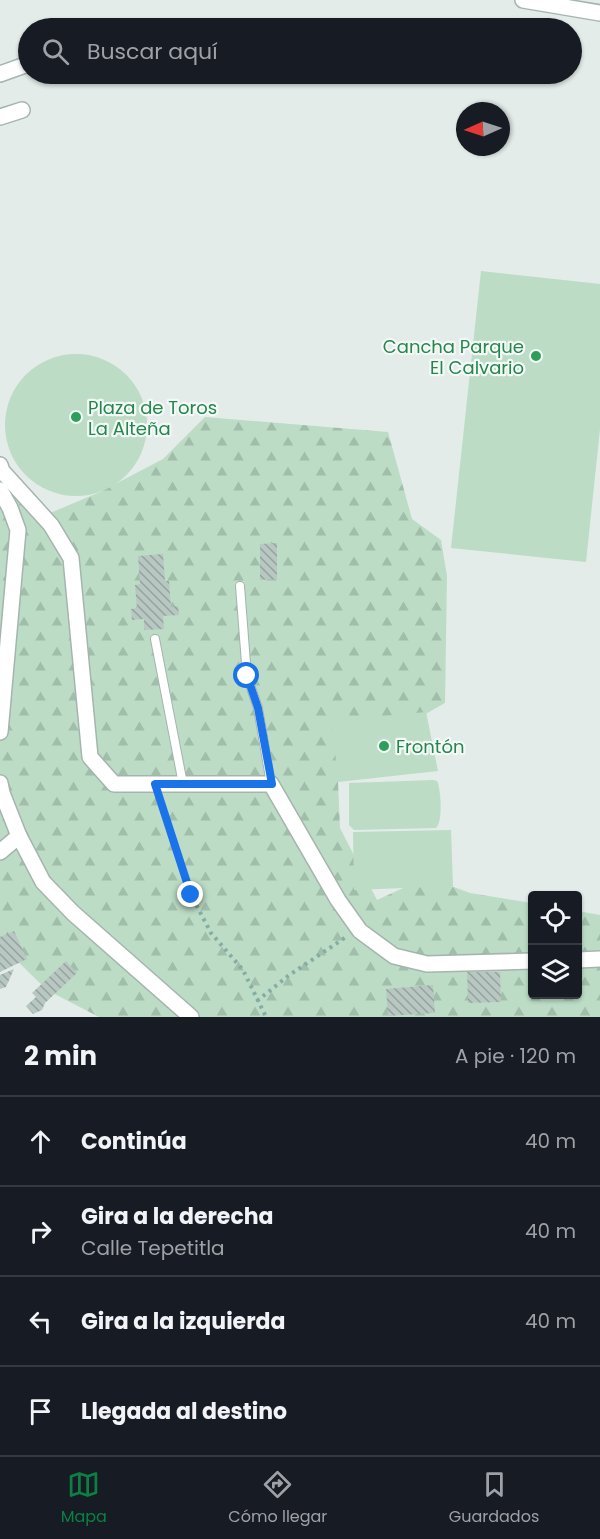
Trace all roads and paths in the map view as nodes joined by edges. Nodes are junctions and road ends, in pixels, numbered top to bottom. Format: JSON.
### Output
{"nodes":[{"id":1,"x":523,"y":0,"type":"edge"},
{"id":2,"x":600,"y":13,"type":"edge"},
{"id":3,"x":18,"y":68,"type":"edge"},
{"id":4,"x":0,"y":74,"type":"edge"},
{"id":5,"x":22,"y":110,"type":"dead end"},
{"id":6,"x":0,"y":117,"type":"edge"},
{"id":7,"x":0,"y":465,"type":"edge"},
{"id":8,"x":0,"y":490,"type":"edge"},
{"id":9,"x":240,"y":586,"type":"dead end"},
{"id":10,"x":155,"y":639,"type":"dead end"},
{"id":11,"x":0,"y":732,"type":"edge"},
{"id":12,"x":0,"y":783,"type":"edge"},
{"id":13,"x":155,"y":784,"type":"junction"},
{"id":14,"x":183,"y":784,"type":"junction"},
{"id":15,"x":272,"y":784,"type":"junction"},
{"id":16,"x":19,"y":836,"type":"junction"},
{"id":17,"x":0,"y":852,"type":"edge"},
{"id":18,"x":329,"y":948,"type":"dead end"},
{"id":19,"x":600,"y":959,"type":"edge"},
{"id":20,"x":582,"y":960,"type":"edge"},
{"id":21,"x":528,"y":961,"type":"edge"},
{"id":22,"x":257,"y":1001,"type":"junction"},
{"id":23,"x":191,"y":1017,"type":"edge"},
{"id":24,"x":266,"y":1017,"type":"edge"}],
"edges":[{"from":1,"to":2,"type":"street"},
{"from":3,"to":4,"type":"street"},
{"from":5,"to":6,"type":"street"},
{"from":7,"to":13,"type":"street"},
{"from":8,"to":11,"type":"street"},
{"from":9,"to":15,"type":"lane"},
{"from":10,"to":14,"type":"lane"},
{"from":12,"to":16,"type":"street"},
{"from":13,"to":14,"type":"street"},
{"from":13,"to":22,"type":"path"},
{"from":14,"to":15,"type":"street"},
{"from":15,"to":21,"type":"street"},
{"from":16,"to":17,"type":"street"},
{"from":16,"to":23,"type":"street"},
{"from":18,"to":22,"type":"path"},
{"from":19,"to":20,"type":"street"},
{"from":22,"to":24,"type":"path"}]}
